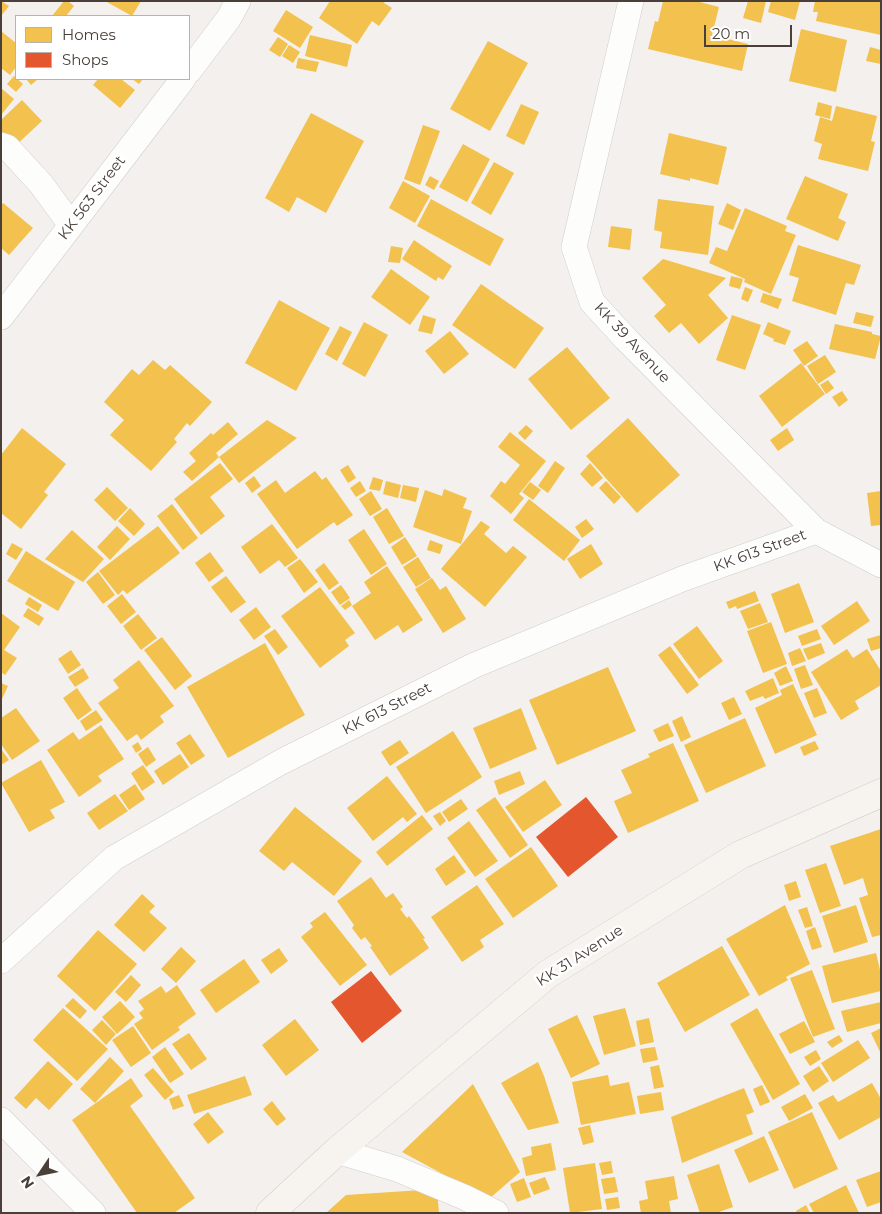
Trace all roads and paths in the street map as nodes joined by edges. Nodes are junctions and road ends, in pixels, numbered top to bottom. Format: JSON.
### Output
{"nodes":[{"id":1,"x":238,"y":1,"type":"edge"},
{"id":2,"x":631,"y":1,"type":"edge"},
{"id":3,"x":190,"y":70,"type":"edge"},
{"id":4,"x":182,"y":80,"type":"edge"},
{"id":5,"x":1,"y":145,"type":"edge"},
{"id":6,"x":71,"y":225,"type":"junction"},
{"id":7,"x":1,"y":317,"type":"edge"},
{"id":8,"x":816,"y":531,"type":"junction"},
{"id":9,"x":881,"y":565,"type":"edge"},
{"id":10,"x":881,"y":793,"type":"edge"},
{"id":11,"x":1,"y":961,"type":"edge"},
{"id":12,"x":1,"y":1120,"type":"edge"},
{"id":13,"x":337,"y":1151,"type":"junction"},
{"id":14,"x":93,"y":1213,"type":"edge"},
{"id":15,"x":270,"y":1213,"type":"edge"},
{"id":16,"x":496,"y":1213,"type":"edge"}],
"edges":[{"from":1,"to":3,"type":"street"},
{"from":2,"to":8,"type":"street","name":"KK 39 Avenue"},
{"from":4,"to":6,"type":"street","name":"KK 563 Street"},
{"from":5,"to":6,"type":"street"},
{"from":6,"to":7,"type":"street","name":"KK 563 Street"},
{"from":8,"to":9,"type":"street","name":"KK 39 Avenue"},
{"from":8,"to":11,"type":"street","name":"KK 613 Street"},
{"from":10,"to":13,"type":"main road","name":"KK 31 Avenue"},
{"from":12,"to":14,"type":"street"},
{"from":13,"to":15,"type":"main road","name":"KK 31 Avenue"},
{"from":13,"to":16,"type":"street"}]}
